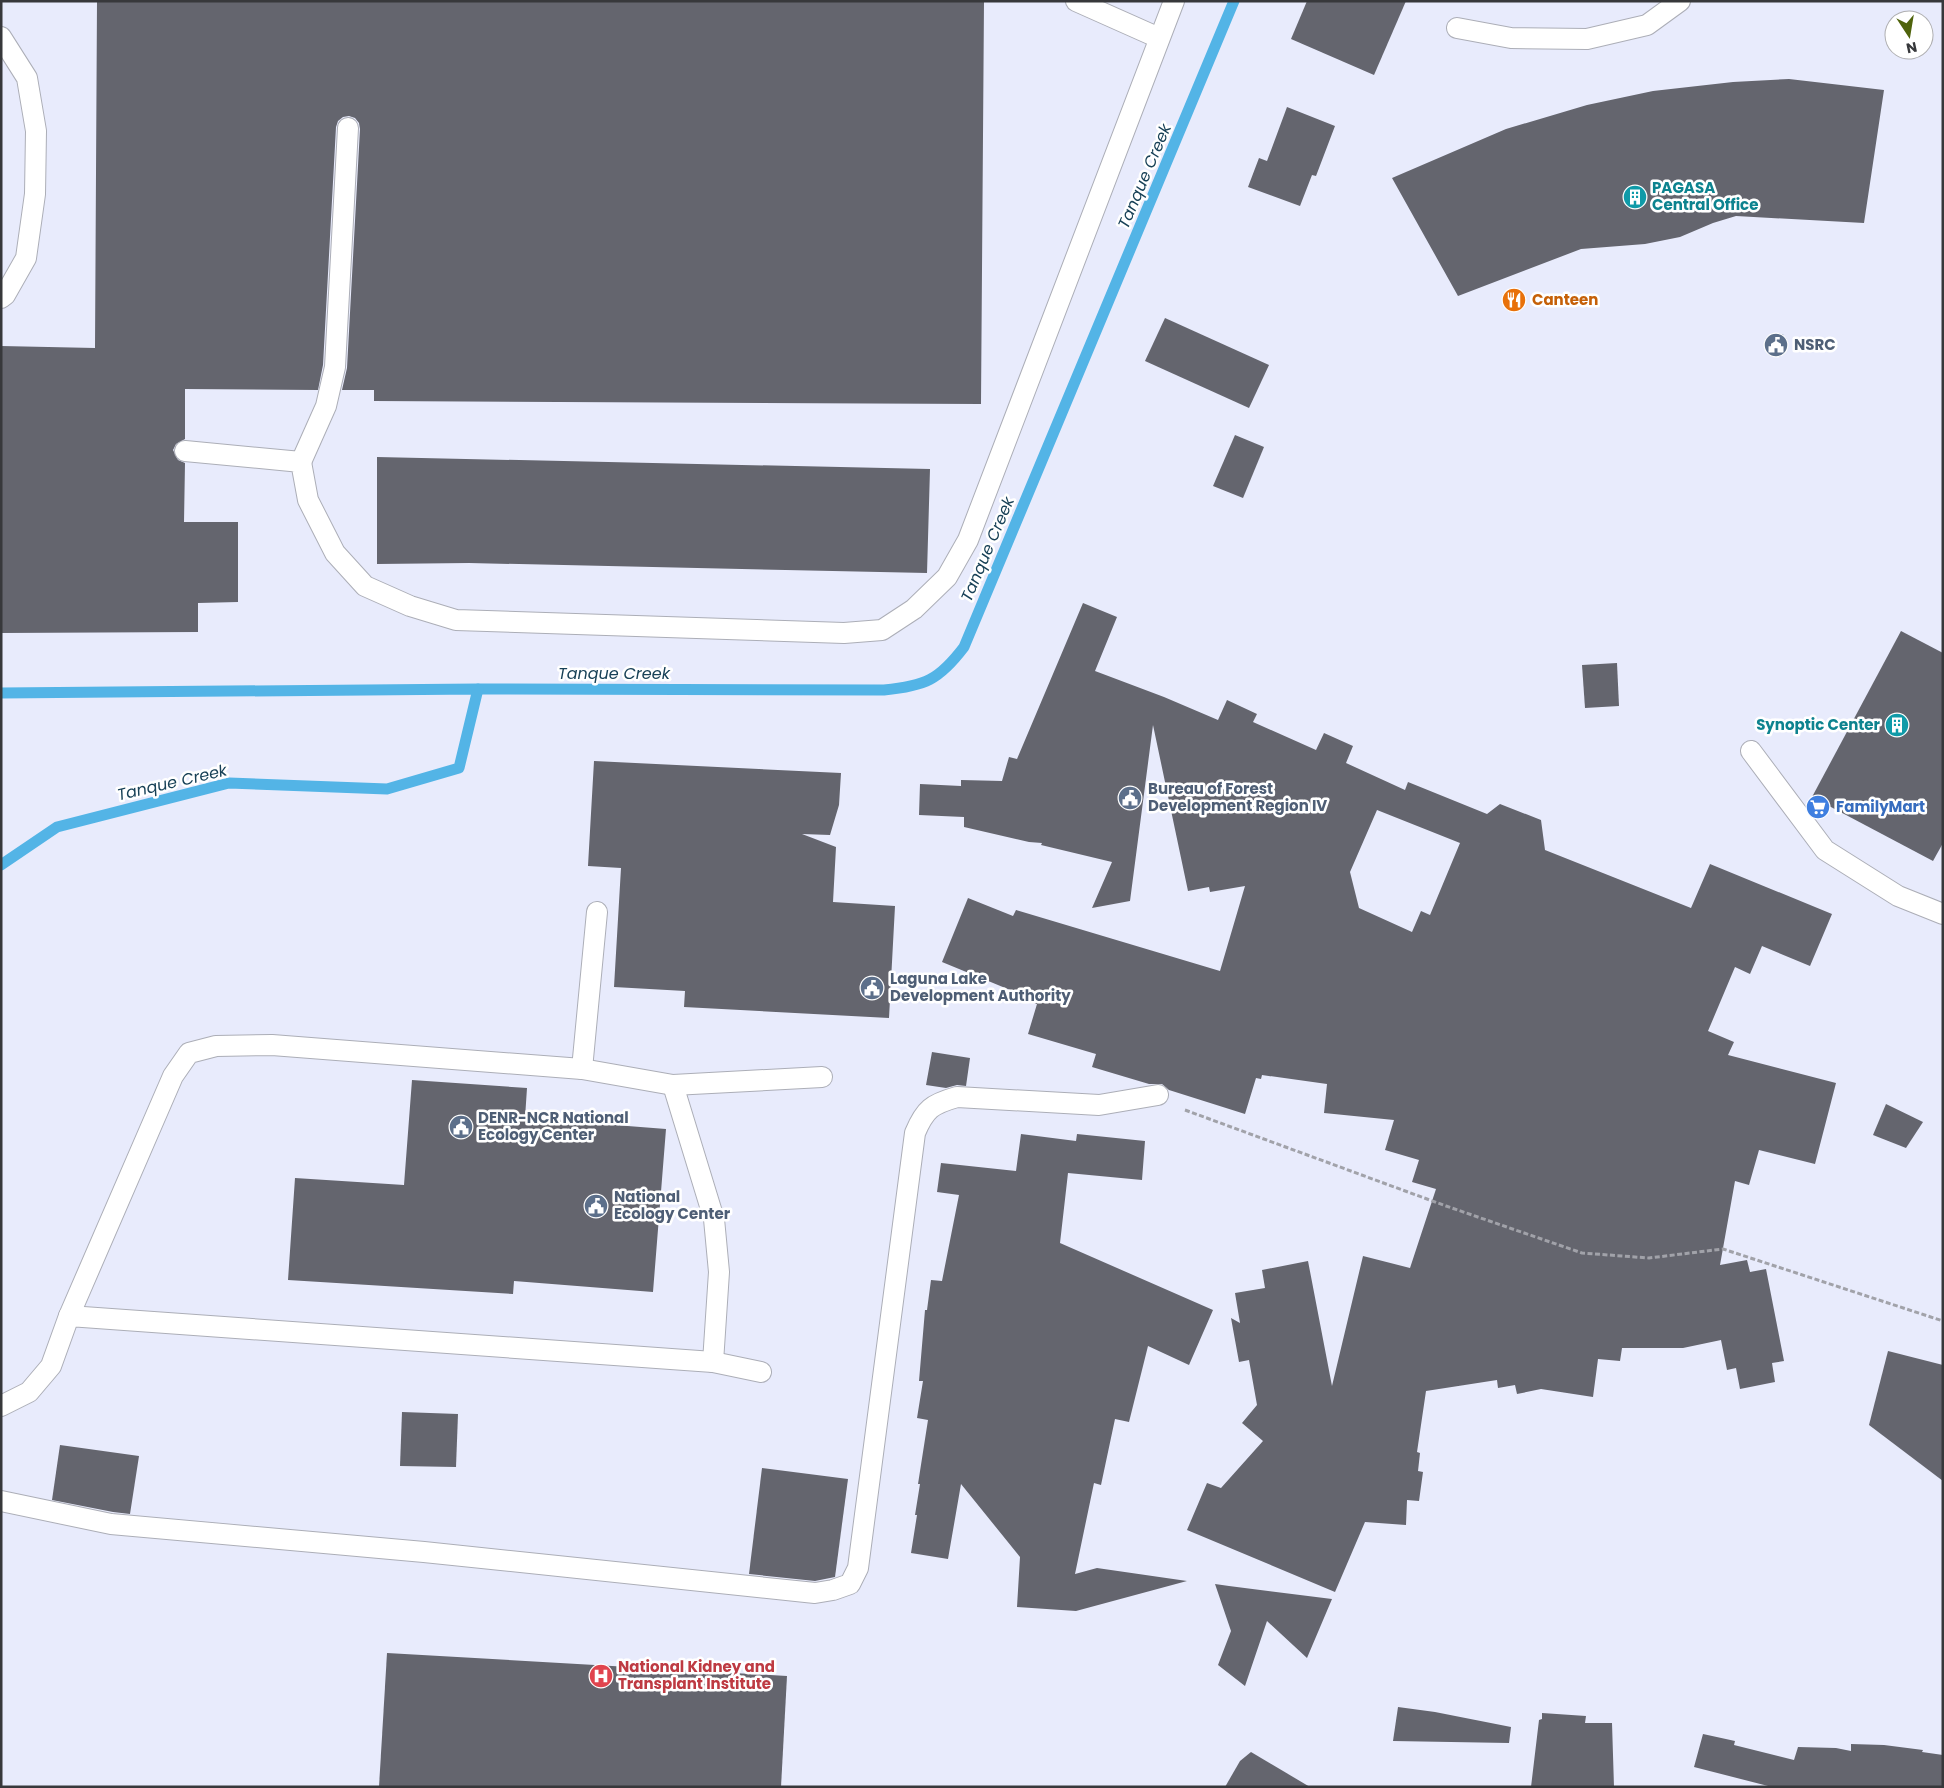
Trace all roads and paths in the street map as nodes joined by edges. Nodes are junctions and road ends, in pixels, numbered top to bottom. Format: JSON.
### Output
{"nodes":[{"id":1,"x":1076,"y":1,"type":"edge"},
{"id":2,"x":1174,"y":1,"type":"edge"},
{"id":3,"x":1680,"y":1,"type":"edge"},
{"id":4,"x":1457,"y":28,"type":"dead end"},
{"id":5,"x":1,"y":37,"type":"edge"},
{"id":6,"x":1159,"y":38,"type":"junction"},
{"id":7,"x":348,"y":128,"type":"dead end"},
{"id":8,"x":1,"y":298,"type":"edge"},
{"id":9,"x":185,"y":452,"type":"dead end"},
{"id":10,"x":300,"y":462,"type":"junction"},
{"id":11,"x":1751,"y":752,"type":"dead end"},
{"id":12,"x":597,"y":912,"type":"dead end"},
{"id":13,"x":1943,"y":914,"type":"edge"},
{"id":14,"x":582,"y":1069,"type":"junction"},
{"id":15,"x":822,"y":1077,"type":"dead end"},
{"id":16,"x":673,"y":1085,"type":"junction"},
{"id":17,"x":1158,"y":1095,"type":"joint"},
{"id":18,"x":69,"y":1316,"type":"junction"},
{"id":19,"x":1943,"y":1321,"type":"edge"},
{"id":20,"x":713,"y":1362,"type":"junction"},
{"id":21,"x":761,"y":1372,"type":"dead end"},
{"id":22,"x":1,"y":1406,"type":"edge"},
{"id":23,"x":1,"y":1501,"type":"edge"}],
"edges":[{"from":1,"to":6,"type":"lane"},
{"from":2,"to":6,"type":"lane"},
{"from":3,"to":4,"type":"lane"},
{"from":5,"to":8,"type":"lane"},
{"from":6,"to":10,"type":"lane"},
{"from":7,"to":10,"type":"lane"},
{"from":9,"to":10,"type":"lane"},
{"from":11,"to":13,"type":"lane"},
{"from":12,"to":14,"type":"lane"},
{"from":14,"to":16,"type":"lane"},
{"from":14,"to":18,"type":"lane"},
{"from":15,"to":16,"type":"lane"},
{"from":16,"to":20,"type":"lane"},
{"from":17,"to":19,"type":"path"},
{"from":17,"to":23,"type":"lane"},
{"from":18,"to":20,"type":"lane"},
{"from":18,"to":22,"type":"lane"},
{"from":20,"to":21,"type":"lane"}]}
